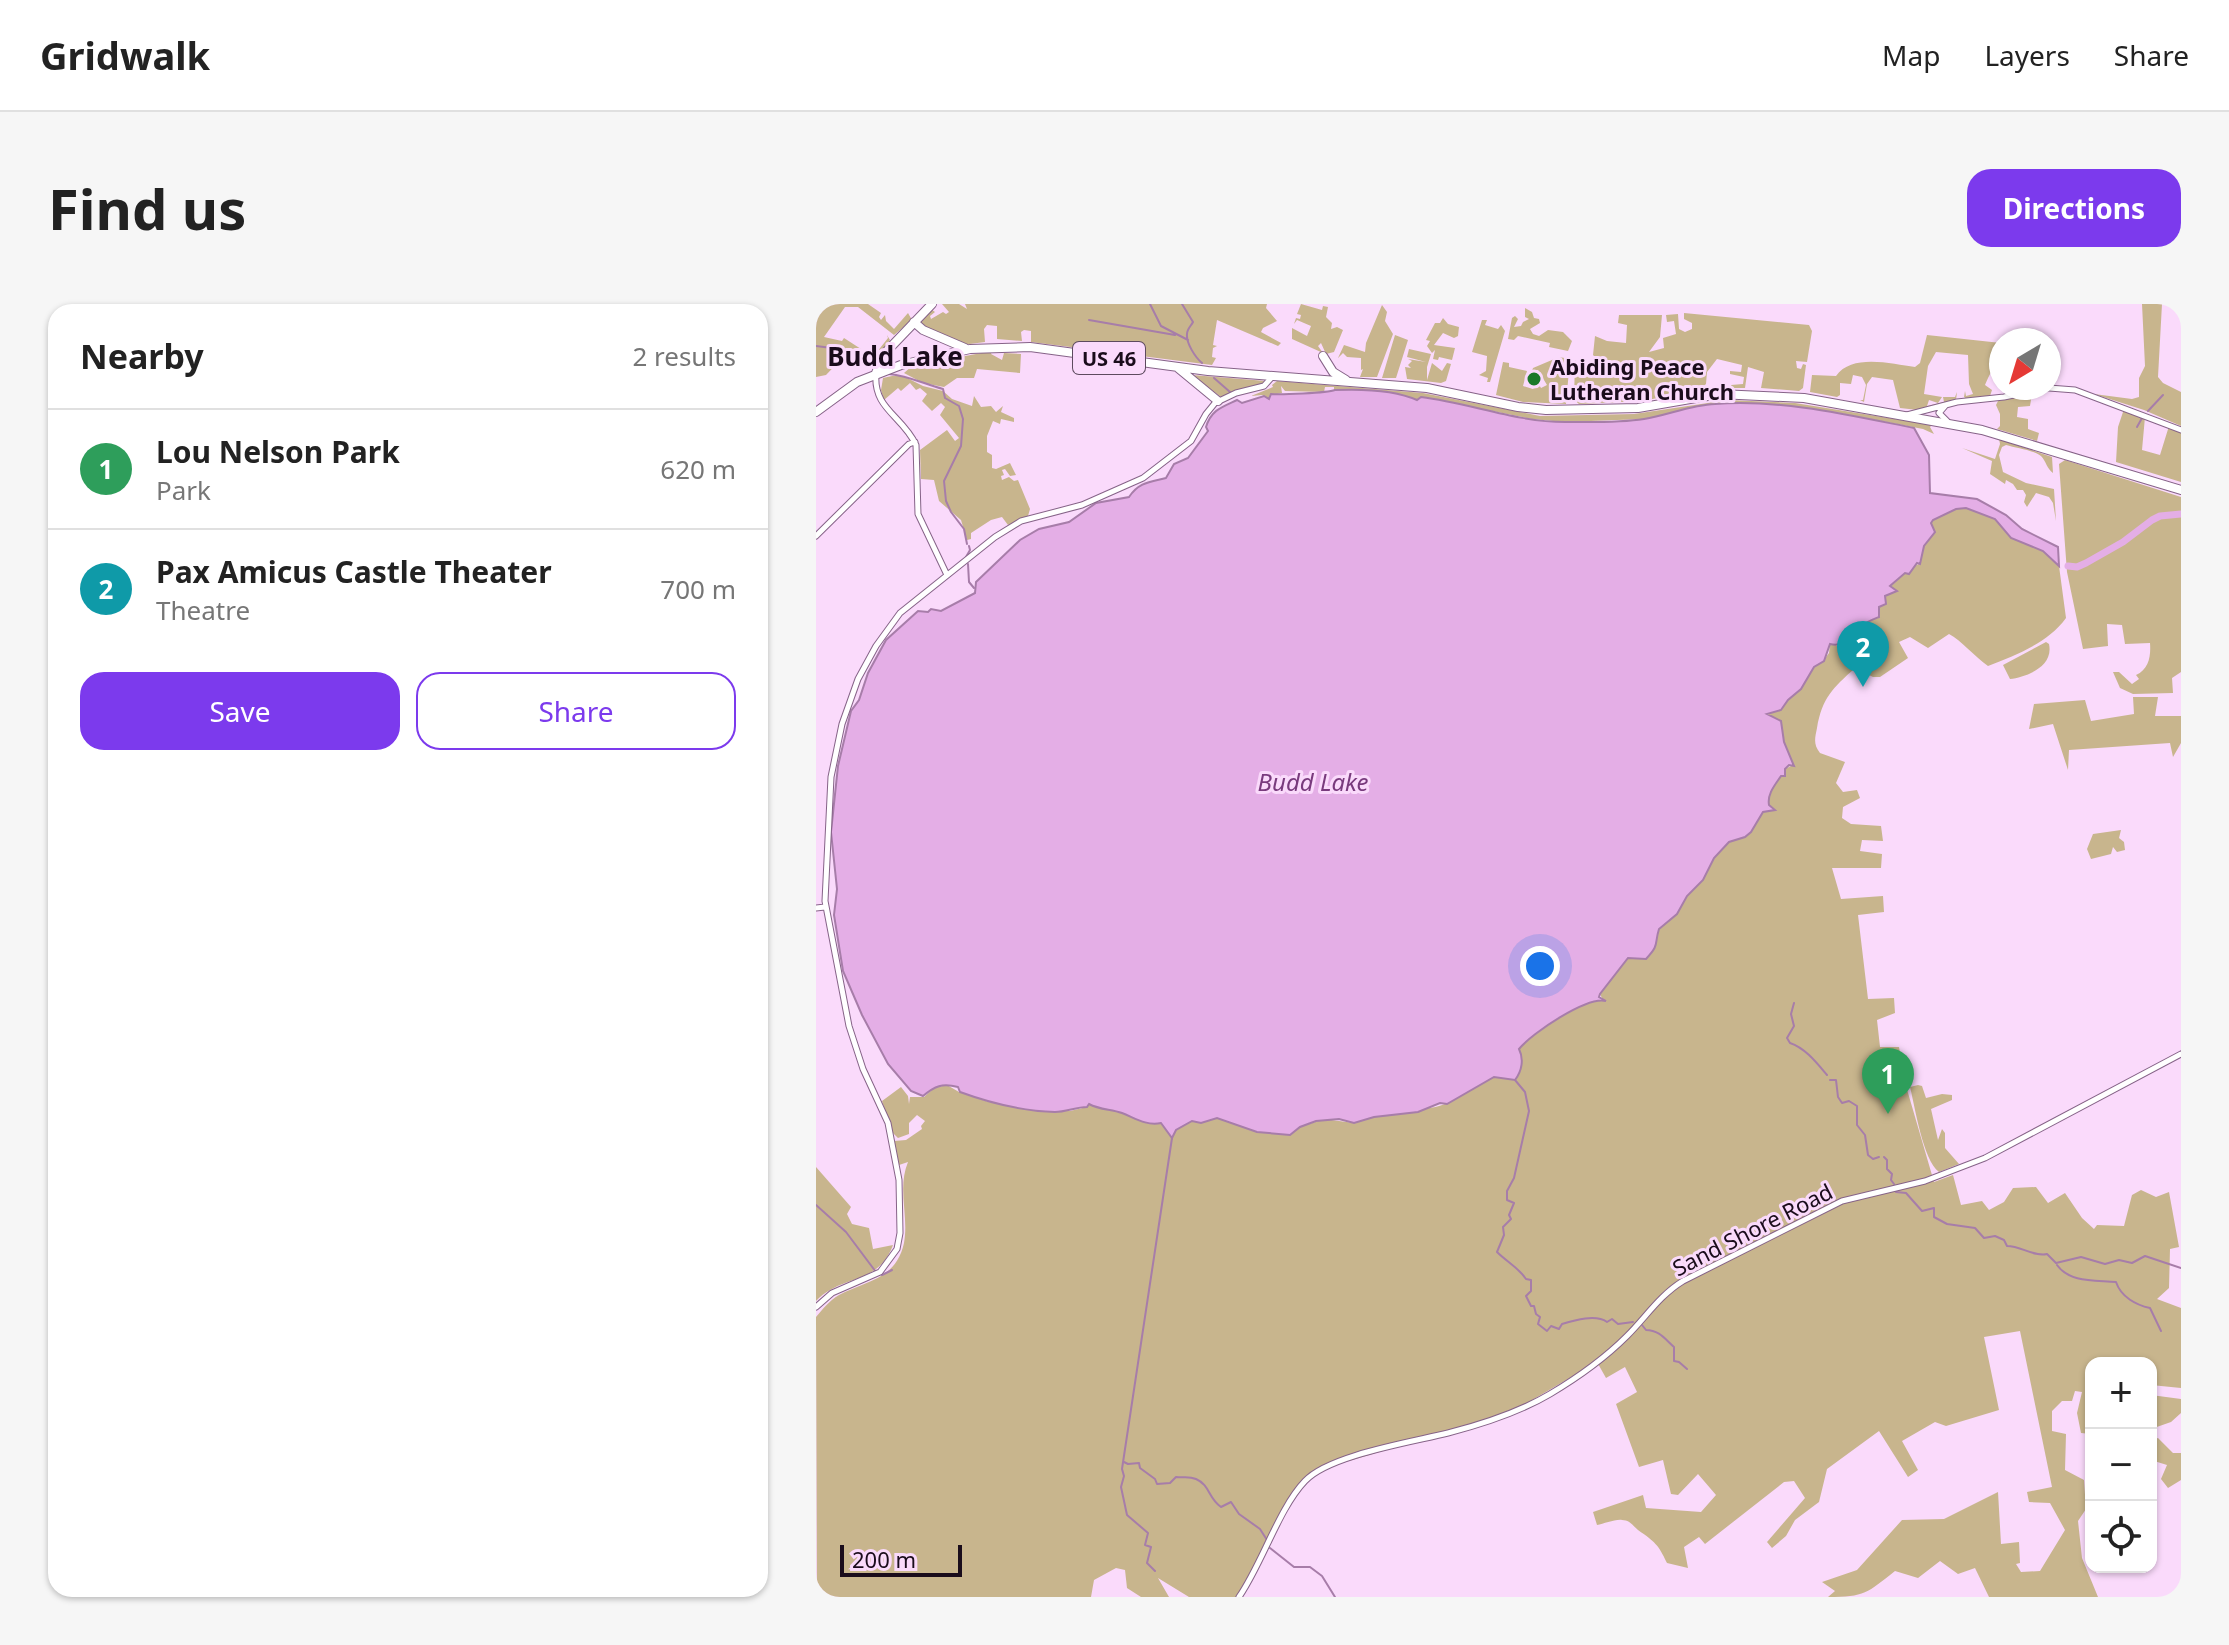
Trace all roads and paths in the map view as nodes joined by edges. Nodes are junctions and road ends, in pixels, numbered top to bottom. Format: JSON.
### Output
{"nodes":[{"id":1,"x":932,"y":304,"type":"edge"},
{"id":2,"x":914,"y":322,"type":"junction"},
{"id":3,"x":970,"y":349,"type":"junction"},
{"id":4,"x":1323,"y":356,"type":"dead end"},
{"id":5,"x":1177,"y":367,"type":"junction"},
{"id":6,"x":876,"y":373,"type":"junction"},
{"id":7,"x":1273,"y":376,"type":"junction"},
{"id":8,"x":1350,"y":382,"type":"junction"},
{"id":9,"x":2061,"y":388,"type":"edge"},
{"id":10,"x":1989,"y":399,"type":"edge"},
{"id":11,"x":1218,"y":401,"type":"junction"},
{"id":12,"x":1946,"y":405,"type":"junction"},
{"id":13,"x":816,"y":412,"type":"edge"},
{"id":14,"x":1906,"y":416,"type":"junction"},
{"id":15,"x":1948,"y":423,"type":"junction"},
{"id":16,"x":2181,"y":430,"type":"edge"},
{"id":17,"x":915,"y":442,"type":"junction"},
{"id":18,"x":2181,"y":490,"type":"edge"},
{"id":19,"x":816,"y":536,"type":"edge"},
{"id":20,"x":947,"y":575,"type":"junction"},
{"id":21,"x":825,"y":907,"type":"junction"},
{"id":22,"x":816,"y":908,"type":"edge"},
{"id":23,"x":2181,"y":1054,"type":"edge"},
{"id":24,"x":816,"y":1307,"type":"edge"},
{"id":25,"x":1239,"y":1597,"type":"edge"}],
"edges":[{"from":1,"to":2,"type":"main road"},
{"from":2,"to":3,"type":"main road"},
{"from":2,"to":6,"type":"main road"},
{"from":3,"to":5,"type":"main road","number":"US 46"},
{"from":3,"to":6,"type":"main road","number":"US 46"},
{"from":4,"to":8,"type":"main road"},
{"from":5,"to":7,"type":"main road","number":"US 46"},
{"from":5,"to":11,"type":"main road"},
{"from":6,"to":13,"type":"main road","number":"US 46"},
{"from":6,"to":17,"type":"street"},
{"from":7,"to":8,"type":"main road","number":"US 46"},
{"from":7,"to":11,"type":"street"},
{"from":8,"to":14,"type":"main road","number":"US 46"},
{"from":9,"to":16,"type":"street"},
{"from":10,"to":12,"type":"street"},
{"from":11,"to":20,"type":"street"},
{"from":12,"to":14,"type":"street"},
{"from":12,"to":15,"type":"street"},
{"from":14,"to":15,"type":"main road","number":"US 46"},
{"from":15,"to":18,"type":"main road","number":"US 46"},
{"from":17,"to":19,"type":"street"},
{"from":17,"to":20,"type":"street"},
{"from":20,"to":21,"type":"street"},
{"from":21,"to":22,"type":"street"},
{"from":21,"to":24,"type":"street"},
{"from":23,"to":25,"type":"street","name":"Sand Shore Road"}]}
